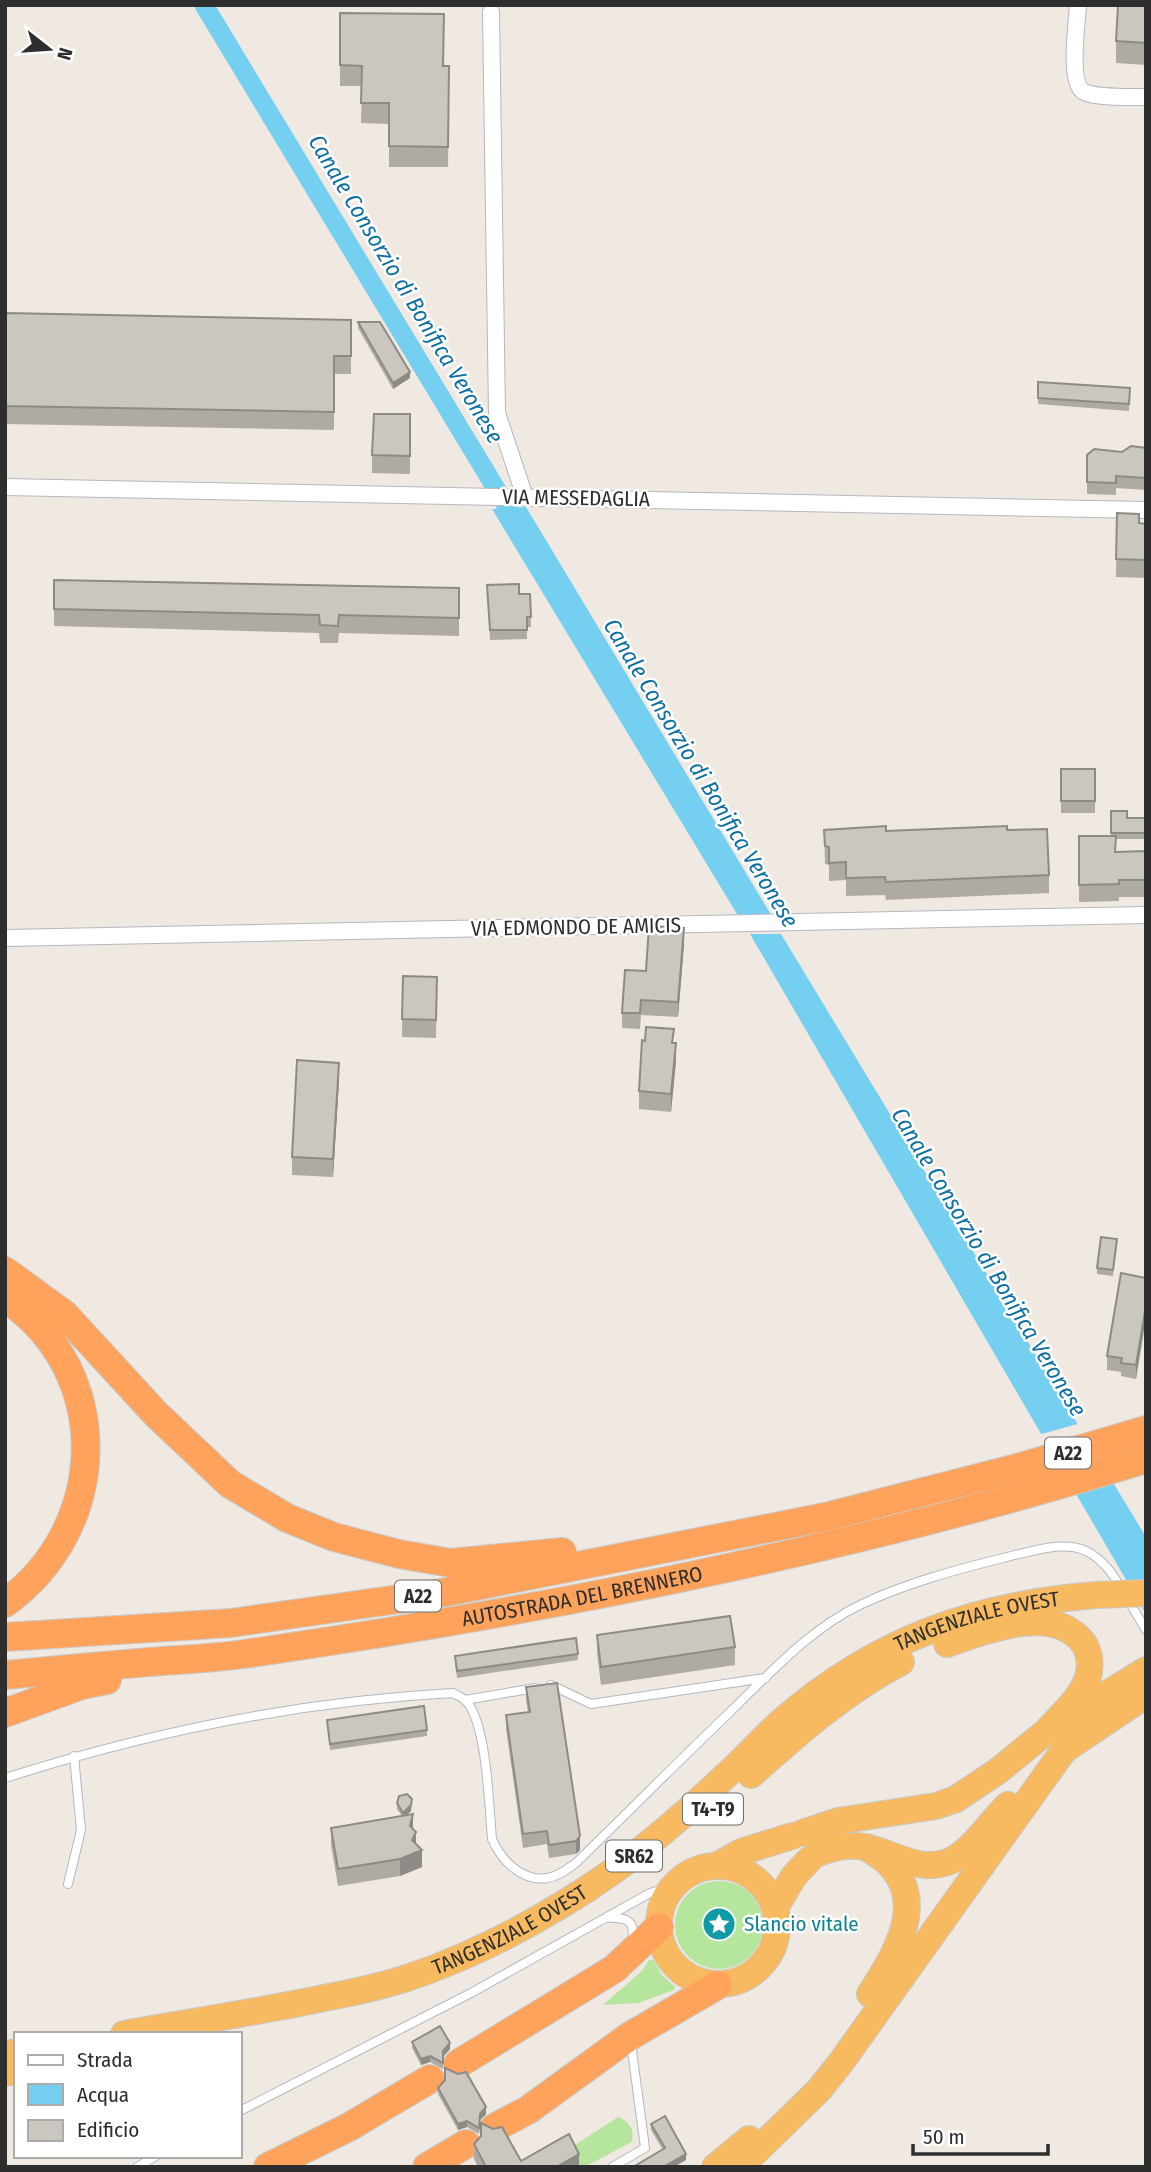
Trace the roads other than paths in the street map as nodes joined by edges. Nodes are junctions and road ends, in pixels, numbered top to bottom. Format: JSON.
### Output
{"nodes":[{"id":1,"x":1078,"y":5,"type":"edge"},
{"id":2,"x":491,"y":12,"type":"dead end"},
{"id":3,"x":1146,"y":97,"type":"edge"},
{"id":4,"x":5,"y":487,"type":"edge"},
{"id":5,"x":525,"y":497,"type":"junction"},
{"id":6,"x":1146,"y":510,"type":"edge"},
{"id":7,"x":1146,"y":915,"type":"edge"},
{"id":8,"x":5,"y":938,"type":"edge"},
{"id":9,"x":5,"y":1271,"type":"edge"},
{"id":10,"x":5,"y":1298,"type":"edge"},
{"id":11,"x":1132,"y":1434,"type":"edge"},
{"id":12,"x":1137,"y":1462,"type":"edge"},
{"id":13,"x":825,"y":1517,"type":"junction"},
{"id":14,"x":1146,"y":1593,"type":"edge"},
{"id":15,"x":5,"y":1603,"type":"edge"},
{"id":16,"x":1146,"y":1630,"type":"edge"},
{"id":17,"x":5,"y":1637,"type":"edge"},
{"id":18,"x":241,"y":1654,"type":"junction"},
{"id":19,"x":1146,"y":1670,"type":"edge"},
{"id":20,"x":5,"y":1675,"type":"edge"},
{"id":21,"x":765,"y":1678,"type":"junction"},
{"id":22,"x":1146,"y":1695,"type":"edge"},
{"id":23,"x":466,"y":1700,"type":"junction"},
{"id":24,"x":5,"y":1713,"type":"edge"},
{"id":25,"x":1056,"y":1741,"type":"junction"},
{"id":26,"x":74,"y":1756,"type":"junction"},
{"id":27,"x":5,"y":1777,"type":"edge"},
{"id":28,"x":866,"y":1847,"type":"junction"},
{"id":29,"x":718,"y":1866,"type":"junction"},
{"id":30,"x":68,"y":1884,"type":"dead end"},
{"id":31,"x":673,"y":1886,"type":"junction"},
{"id":32,"x":775,"y":1908,"type":"junction"},
{"id":33,"x":608,"y":1918,"type":"junction"},
{"id":34,"x":659,"y":1927,"type":"junction"},
{"id":35,"x":626,"y":1959,"type":"junction"},
{"id":36,"x":718,"y":1985,"type":"junction"},
{"id":37,"x":136,"y":2032,"type":"edge"},
{"id":38,"x":242,"y":2033,"type":"edge"},
{"id":39,"x":630,"y":2036,"type":"junction"},
{"id":40,"x":458,"y":2064,"type":"dead end"},
{"id":41,"x":430,"y":2080,"type":"dead end"},
{"id":42,"x":242,"y":2110,"type":"edge"},
{"id":43,"x":495,"y":2128,"type":"edge"},
{"id":44,"x":466,"y":2144,"type":"dead end"},
{"id":45,"x":153,"y":2158,"type":"edge"},
{"id":46,"x":137,"y":2167,"type":"edge"},
{"id":47,"x":268,"y":2167,"type":"edge"},
{"id":48,"x":427,"y":2167,"type":"edge"},
{"id":49,"x":612,"y":2167,"type":"edge"},
{"id":50,"x":715,"y":2167,"type":"edge"},
{"id":51,"x":740,"y":2167,"type":"edge"}],
"edges":[{"from":1,"to":3,"type":"street"},
{"from":2,"to":5,"type":"street"},
{"from":4,"to":5,"type":"street","name":"VIA MESSEDAGLIA"},
{"from":5,"to":6,"type":"street","name":"VIA MESSEDAGLIA"},
{"from":7,"to":8,"type":"street","name":"VIA EDMONDO DE AMICIS"},
{"from":9,"to":13,"type":"highway"},
{"from":10,"to":15,"type":"highway"},
{"from":11,"to":13,"type":"highway","name":"AUTOSTRADA DEL BRENNERO","number":"A22"},
{"from":12,"to":18,"type":"highway","name":"AUTOSTRADA DEL BRENNERO","number":"A22"},
{"from":13,"to":17,"type":"highway","name":"AUTOSTRADA DEL BRENNERO","number":"A22"},
{"from":14,"to":37,"type":"highway","name":"TANGENZIALE OVEST","number":"SR62","bridge":true},
{"from":16,"to":21,"type":"lane"},
{"from":18,"to":20,"type":"highway","name":"AUTOSTRADA DEL BRENNERO","number":"A22"},
{"from":18,"to":24,"type":"highway"},
{"from":19,"to":25,"type":"highway"},
{"from":21,"to":23,"type":"lane"},
{"from":21,"to":23,"type":"lane"},
{"from":22,"to":25,"type":"highway"},
{"from":23,"to":26,"type":"lane"},
{"from":25,"to":28,"type":"highway"},
{"from":25,"to":29,"type":"highway"},
{"from":25,"to":38,"type":"highway","number":"T4-T9"},
{"from":25,"to":51,"type":"highway"},
{"from":26,"to":27,"type":"lane"},
{"from":26,"to":30,"type":"lane"},
{"from":28,"to":32,"type":"highway"},
{"from":28,"to":50,"type":"highway"},
{"from":29,"to":31,"type":"highway"},
{"from":29,"to":32,"type":"highway"},
{"from":31,"to":33,"type":"lane"},
{"from":31,"to":34,"type":"highway"},
{"from":32,"to":36,"type":"highway"},
{"from":33,"to":35,"type":"lane"},
{"from":33,"to":42,"type":"lane"},
{"from":34,"to":35,"type":"highway"},
{"from":34,"to":36,"type":"highway"},
{"from":35,"to":40,"type":"highway"},
{"from":36,"to":39,"type":"highway"},
{"from":39,"to":43,"type":"highway"},
{"from":39,"to":49,"type":"lane"},
{"from":41,"to":47,"type":"highway"},
{"from":44,"to":48,"type":"highway"},
{"from":45,"to":46,"type":"lane"}]}
